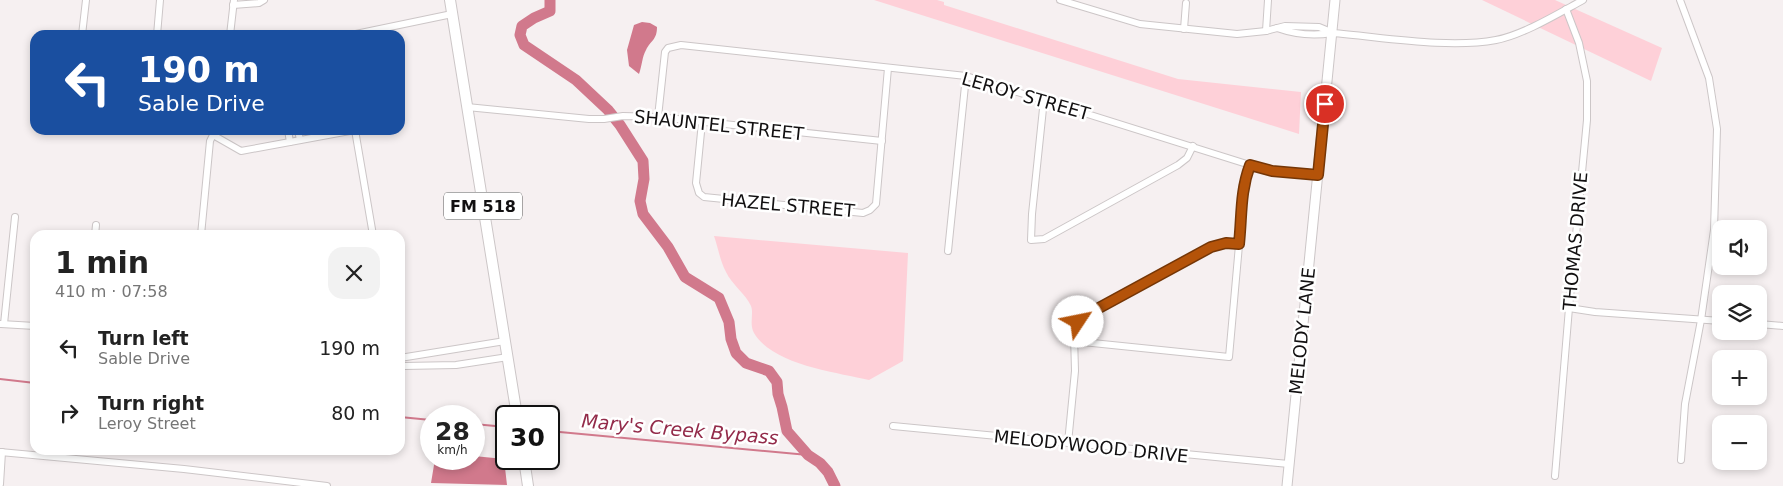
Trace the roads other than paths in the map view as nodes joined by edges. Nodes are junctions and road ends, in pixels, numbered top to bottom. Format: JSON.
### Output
{"nodes":[{"id":1,"x":86,"y":0,"type":"edge"},
{"id":2,"x":160,"y":0,"type":"edge"},
{"id":3,"x":264,"y":0,"type":"edge"},
{"id":4,"x":450,"y":0,"type":"edge"},
{"id":5,"x":1060,"y":0,"type":"edge"},
{"id":6,"x":1268,"y":0,"type":"edge"},
{"id":7,"x":1334,"y":0,"type":"edge"},
{"id":8,"x":1583,"y":0,"type":"edge"},
{"id":9,"x":1680,"y":0,"type":"edge"},
{"id":10,"x":233,"y":2,"type":"edge"},
{"id":11,"x":1186,"y":3,"type":"dead end"},
{"id":12,"x":1566,"y":9,"type":"junction"},
{"id":13,"x":452,"y":14,"type":"junction"},
{"id":14,"x":1184,"y":29,"type":"junction"},
{"id":15,"x":83,"y":30,"type":"edge"},
{"id":16,"x":157,"y":30,"type":"edge"},
{"id":17,"x":230,"y":30,"type":"edge"},
{"id":18,"x":375,"y":30,"type":"edge"},
{"id":19,"x":1266,"y":31,"type":"junction"},
{"id":20,"x":1332,"y":33,"type":"junction"},
{"id":21,"x":888,"y":68,"type":"junction"},
{"id":22,"x":966,"y":76,"type":"junction"},
{"id":23,"x":1044,"y":99,"type":"junction"},
{"id":24,"x":467,"y":107,"type":"junction"},
{"id":25,"x":658,"y":117,"type":"junction"},
{"id":26,"x":702,"y":122,"type":"junction"},
{"id":27,"x":212,"y":135,"type":"edge"},
{"id":28,"x":217,"y":135,"type":"edge"},
{"id":29,"x":289,"y":135,"type":"edge"},
{"id":30,"x":299,"y":135,"type":"edge"},
{"id":31,"x":328,"y":135,"type":"edge"},
{"id":32,"x":356,"y":135,"type":"edge"},
{"id":33,"x":300,"y":140,"type":"junction"},
{"id":34,"x":882,"y":141,"type":"junction"},
{"id":35,"x":290,"y":142,"type":"junction"},
{"id":36,"x":1193,"y":146,"type":"junction"},
{"id":37,"x":1250,"y":165,"type":"junction"},
{"id":38,"x":1318,"y":175,"type":"junction"},
{"id":39,"x":15,"y":217,"type":"dead end"},
{"id":40,"x":96,"y":225,"type":"dead end"},
{"id":41,"x":96,"y":230,"type":"edge"},
{"id":42,"x":201,"y":230,"type":"edge"},
{"id":43,"x":372,"y":230,"type":"edge"},
{"id":44,"x":1239,"y":244,"type":"junction"},
{"id":45,"x":948,"y":251,"type":"dead end"},
{"id":46,"x":1569,"y":308,"type":"junction"},
{"id":47,"x":1701,"y":320,"type":"junction"},
{"id":48,"x":1712,"y":321,"type":"edge"},
{"id":49,"x":2,"y":324,"type":"edge"},
{"id":50,"x":1767,"y":325,"type":"edge"},
{"id":51,"x":30,"y":326,"type":"edge"},
{"id":52,"x":1783,"y":326,"type":"edge"},
{"id":53,"x":505,"y":341,"type":"junction"},
{"id":54,"x":1073,"y":341,"type":"junction"},
{"id":55,"x":405,"y":357,"type":"edge"},
{"id":56,"x":508,"y":357,"type":"junction"},
{"id":57,"x":405,"y":366,"type":"edge"},
{"id":58,"x":516,"y":405,"type":"edge"},
{"id":59,"x":892,"y":426,"type":"dead end"},
{"id":60,"x":1068,"y":443,"type":"junction"},
{"id":61,"x":1,"y":452,"type":"edge"},
{"id":62,"x":30,"y":455,"type":"edge"},
{"id":63,"x":33,"y":455,"type":"edge"},
{"id":64,"x":1681,"y":460,"type":"dead end"},
{"id":65,"x":1289,"y":464,"type":"junction"},
{"id":66,"x":526,"y":470,"type":"edge"},
{"id":67,"x":1555,"y":476,"type":"dead end"},
{"id":68,"x":0,"y":484,"type":"edge"},
{"id":69,"x":327,"y":486,"type":"edge"},
{"id":70,"x":528,"y":486,"type":"edge"},
{"id":71,"x":1287,"y":486,"type":"edge"}],
"edges":[{"from":1,"to":15,"type":"street"},
{"from":2,"to":16,"type":"street"},
{"from":3,"to":10,"type":"street"},
{"from":4,"to":13,"type":"main road","number":"FM 518"},
{"from":5,"to":14,"type":"street"},
{"from":6,"to":19,"type":"street"},
{"from":7,"to":20,"type":"street","name":"MELODY LANE"},
{"from":8,"to":12,"type":"street"},
{"from":9,"to":47,"type":"street"},
{"from":10,"to":17,"type":"street"},
{"from":11,"to":14,"type":"street"},
{"from":12,"to":20,"type":"street"},
{"from":12,"to":46,"type":"street","name":"THOMAS DRIVE"},
{"from":13,"to":18,"type":"street"},
{"from":13,"to":24,"type":"main road","number":"FM 518"},
{"from":14,"to":19,"type":"street"},
{"from":19,"to":20,"type":"street"},
{"from":20,"to":38,"type":"street","name":"MELODY LANE"},
{"from":21,"to":22,"type":"street","name":"LEROY STREET"},
{"from":21,"to":25,"type":"street","name":"LEROY STREET"},
{"from":21,"to":34,"type":"street"},
{"from":22,"to":23,"type":"street","name":"LEROY STREET"},
{"from":22,"to":45,"type":"street"},
{"from":23,"to":36,"type":"street","name":"LEROY STREET"},
{"from":23,"to":36,"type":"street"},
{"from":24,"to":25,"type":"street","name":"SHAUNTEL STREET"},
{"from":24,"to":53,"type":"main road","number":"FM 518"},
{"from":25,"to":26,"type":"street","name":"SHAUNTEL STREET"},
{"from":26,"to":34,"type":"street","name":"SHAUNTEL STREET"},
{"from":26,"to":34,"type":"street","name":"HAZEL STREET"},
{"from":27,"to":42,"type":"street"},
{"from":28,"to":35,"type":"street"},
{"from":29,"to":35,"type":"street"},
{"from":30,"to":33,"type":"street"},
{"from":31,"to":33,"type":"street"},
{"from":32,"to":43,"type":"street"},
{"from":33,"to":35,"type":"street"},
{"from":36,"to":37,"type":"street","name":"LEROY STREET"},
{"from":37,"to":38,"type":"street","name":"LEROY STREET"},
{"from":37,"to":44,"type":"street"},
{"from":38,"to":65,"type":"street","name":"MELODY LANE"},
{"from":39,"to":49,"type":"street"},
{"from":40,"to":41,"type":"street"},
{"from":44,"to":54,"type":"street"},
{"from":44,"to":54,"type":"street"},
{"from":46,"to":47,"type":"street"},
{"from":46,"to":67,"type":"street","name":"THOMAS DRIVE"},
{"from":47,"to":48,"type":"street"},
{"from":47,"to":64,"type":"street"},
{"from":49,"to":51,"type":"street"},
{"from":50,"to":52,"type":"street"},
{"from":53,"to":55,"type":"street"},
{"from":53,"to":56,"type":"main road","number":"FM 518"},
{"from":54,"to":60,"type":"street"},
{"from":56,"to":57,"type":"street"},
{"from":56,"to":58,"type":"main road","number":"FM 518"},
{"from":59,"to":60,"type":"street","name":"MELODYWOOD DRIVE"},
{"from":60,"to":65,"type":"street","name":"MELODYWOOD DRIVE"},
{"from":61,"to":62,"type":"street"},
{"from":61,"to":68,"type":"street"},
{"from":63,"to":69,"type":"street"},
{"from":65,"to":71,"type":"street","name":"MELODY LANE"},
{"from":66,"to":70,"type":"main road"}]}
